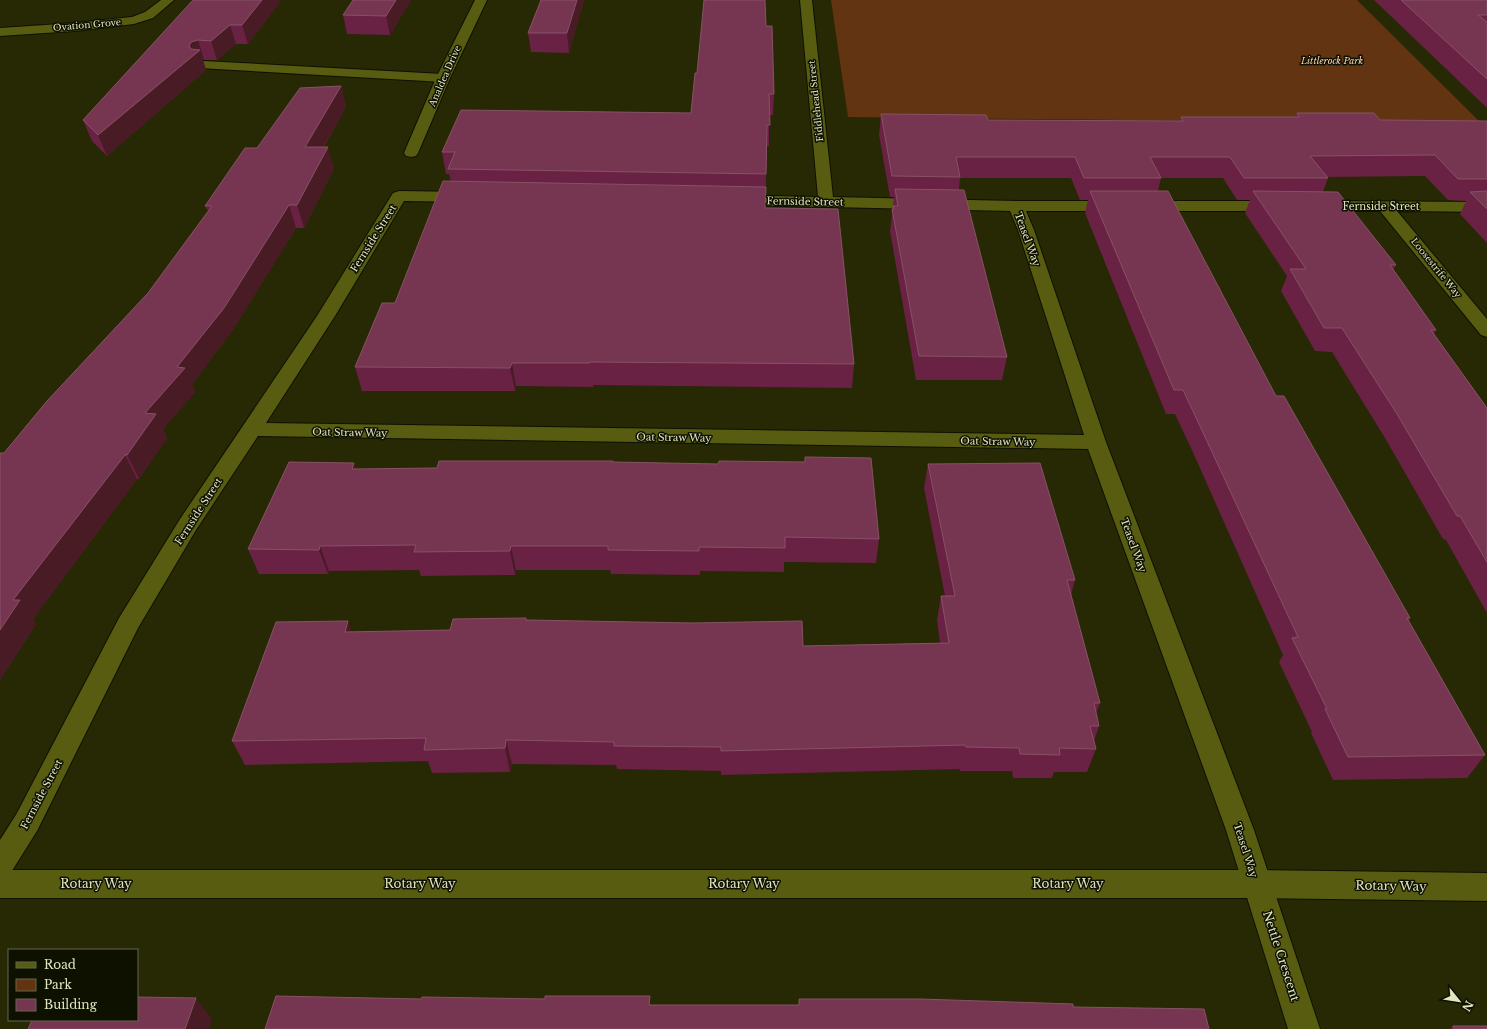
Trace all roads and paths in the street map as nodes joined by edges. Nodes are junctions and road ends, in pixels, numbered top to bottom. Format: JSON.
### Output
{"nodes":[{"id":1,"x":168,"y":0,"type":"edge"},
{"id":2,"x":481,"y":0,"type":"edge"},
{"id":3,"x":806,"y":0,"type":"edge"},
{"id":4,"x":0,"y":32,"type":"edge"},
{"id":5,"x":204,"y":66,"type":"dead end"},
{"id":6,"x":443,"y":78,"type":"junction"},
{"id":7,"x":411,"y":153,"type":"dead end"},
{"id":8,"x":486,"y":197,"type":"edge"},
{"id":9,"x":723,"y":200,"type":"edge"},
{"id":10,"x":826,"y":202,"type":"junction"},
{"id":11,"x":1016,"y":206,"type":"junction"},
{"id":12,"x":1290,"y":206,"type":"edge"},
{"id":13,"x":1306,"y":206,"type":"edge"},
{"id":14,"x":1384,"y":206,"type":"junction"},
{"id":15,"x":1487,"y":207,"type":"edge"},
{"id":16,"x":1487,"y":331,"type":"edge"},
{"id":17,"x":252,"y":429,"type":"junction"},
{"id":18,"x":1096,"y":442,"type":"junction"},
{"id":19,"x":0,"y":865,"type":"edge"},
{"id":20,"x":0,"y":884,"type":"edge"},
{"id":21,"x":1257,"y":884,"type":"junction"},
{"id":22,"x":1487,"y":887,"type":"edge"},
{"id":23,"x":1304,"y":1029,"type":"edge"}],
"edges":[{"from":1,"to":4,"type":"street","name":"Ovation Grove"},
{"from":2,"to":6,"type":"street","name":"Analdea Drive"},
{"from":3,"to":10,"type":"street","name":"Fiddlehead Street"},
{"from":5,"to":6,"type":"street"},
{"from":6,"to":7,"type":"street","name":"Analdea Drive"},
{"from":8,"to":17,"type":"street","name":"Fernside Street"},
{"from":9,"to":10,"type":"street","name":"Fernside Street"},
{"from":10,"to":11,"type":"street","name":"Fernside Street"},
{"from":11,"to":12,"type":"street","name":"Fernside Street"},
{"from":11,"to":18,"type":"street","name":"Teasel Way"},
{"from":13,"to":14,"type":"street","name":"Fernside Street"},
{"from":14,"to":15,"type":"street","name":"Fernside Street"},
{"from":14,"to":16,"type":"street","name":"Loosestrife Way"},
{"from":17,"to":18,"type":"street","name":"Oat Straw Way"},
{"from":17,"to":19,"type":"street","name":"Fernside Street"},
{"from":18,"to":21,"type":"street","name":"Teasel Way"},
{"from":20,"to":21,"type":"street","name":"Rotary Way"},
{"from":21,"to":22,"type":"street","name":"Rotary Way"},
{"from":21,"to":23,"type":"street","name":"Nettle Crescent"}]}
